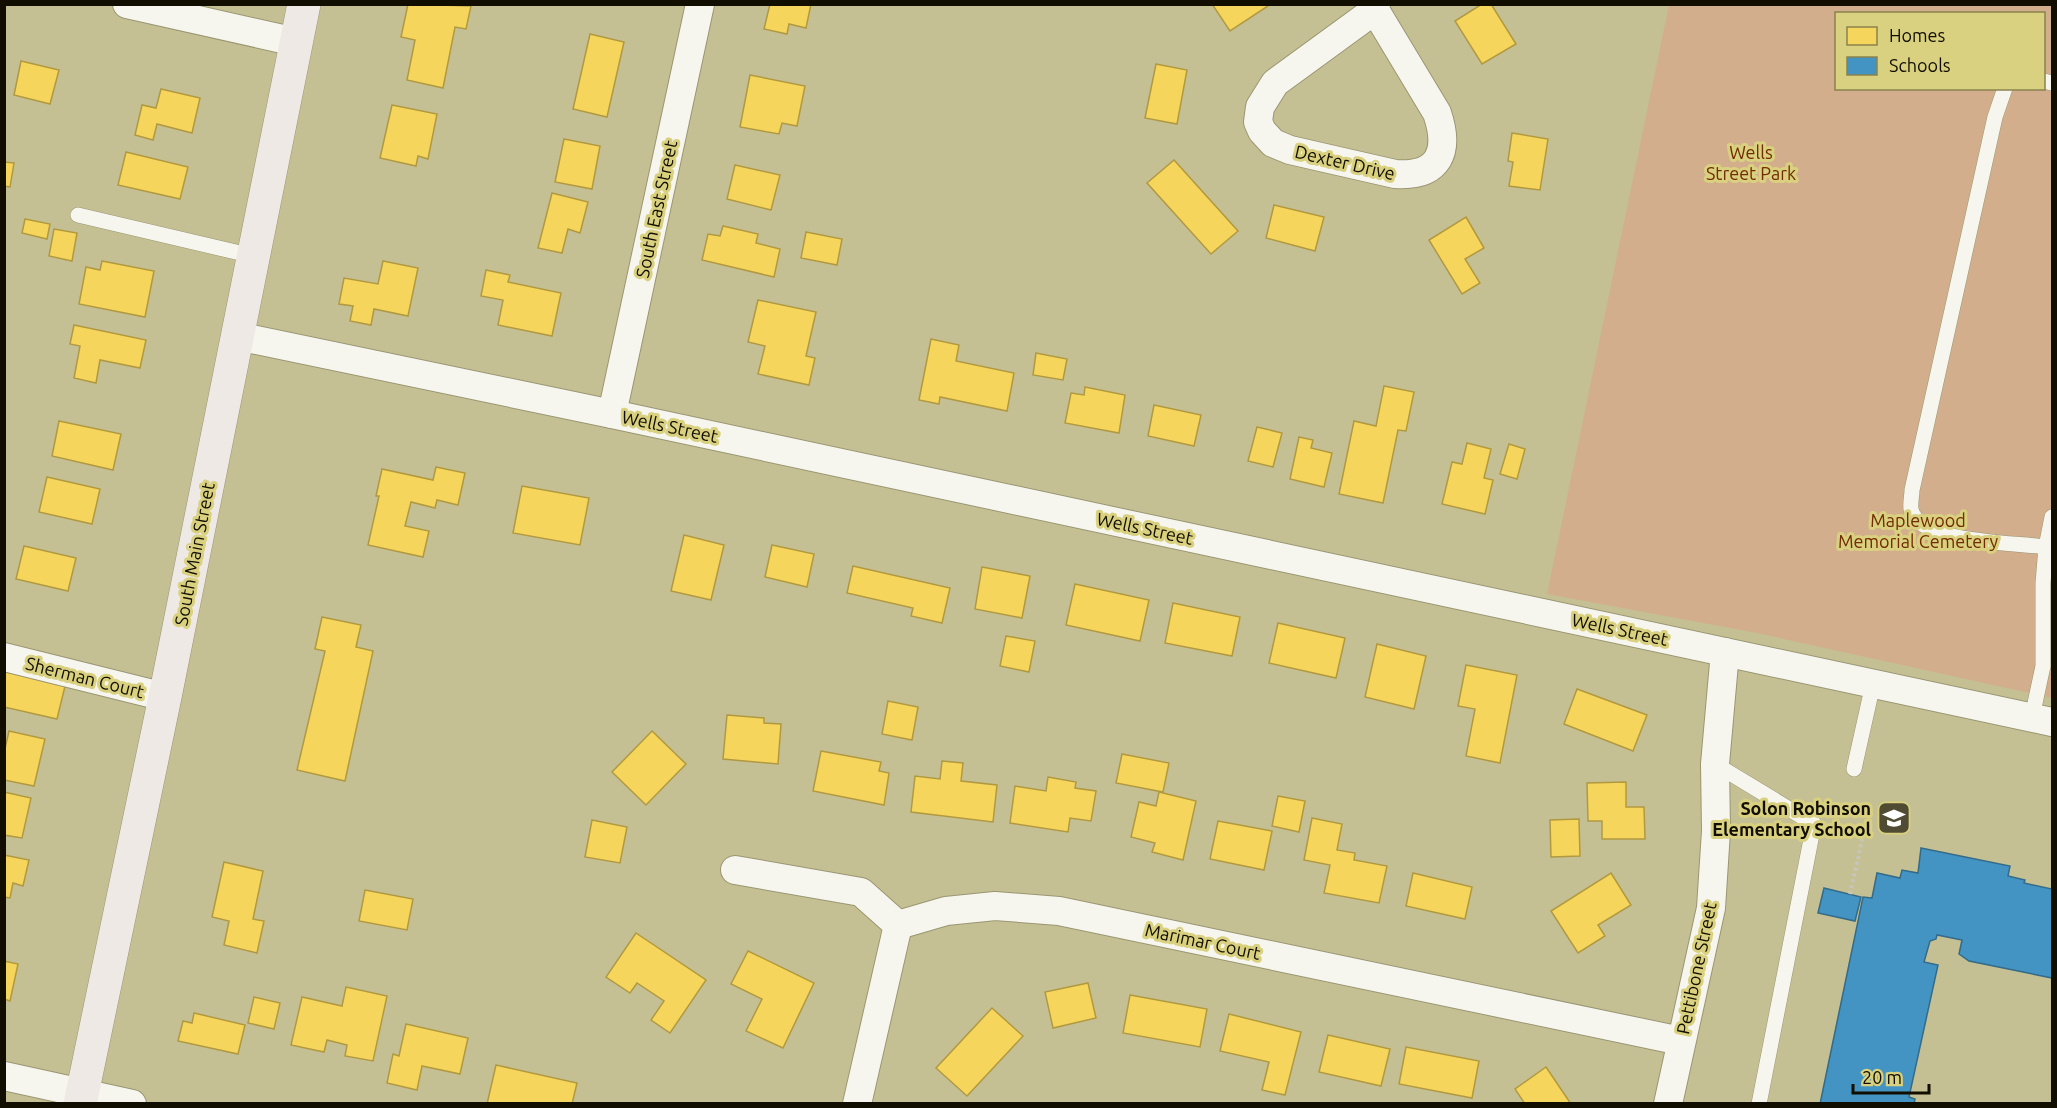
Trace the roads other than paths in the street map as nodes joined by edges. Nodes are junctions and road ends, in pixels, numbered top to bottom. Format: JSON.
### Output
{"nodes":[{"id":1,"x":127,"y":4,"type":"edge"},
{"id":2,"x":304,"y":4,"type":"edge"},
{"id":3,"x":700,"y":4,"type":"edge"},
{"id":4,"x":1375,"y":7,"type":"edge"},
{"id":5,"x":296,"y":42,"type":"junction"},
{"id":6,"x":2004,"y":90,"type":"edge"},
{"id":7,"x":78,"y":215,"type":"dead end"},
{"id":8,"x":253,"y":256,"type":"junction"},
{"id":9,"x":237,"y":336,"type":"junction"},
{"id":10,"x":612,"y":414,"type":"junction"},
{"id":11,"x":2052,"y":517,"type":"edge"},
{"id":12,"x":2049,"y":547,"type":"edge"},
{"id":13,"x":1725,"y":651,"type":"junction"},
{"id":14,"x":4,"y":657,"type":"edge"},
{"id":15,"x":1873,"y":684,"type":"junction"},
{"id":16,"x":165,"y":697,"type":"junction"},
{"id":17,"x":2042,"y":719,"type":"edge"},
{"id":18,"x":1715,"y":765,"type":"junction"},
{"id":19,"x":1854,"y":769,"type":"dead end"},
{"id":20,"x":735,"y":870,"type":"dead end"},
{"id":21,"x":898,"y":925,"type":"junction"},
{"id":22,"x":1681,"y":1041,"type":"junction"},
{"id":23,"x":4,"y":1076,"type":"edge"},
{"id":24,"x":81,"y":1098,"type":"edge"},
{"id":25,"x":132,"y":1104,"type":"edge"},
{"id":26,"x":857,"y":1104,"type":"edge"},
{"id":27,"x":1668,"y":1104,"type":"edge"},
{"id":28,"x":1759,"y":1104,"type":"edge"}],
"edges":[{"from":1,"to":5,"type":"street"},
{"from":2,"to":5,"type":"street","name":"South Main Street"},
{"from":3,"to":10,"type":"street","name":"South East Street"},
{"from":4,"to":4,"type":"street","name":"Dexter Drive"},
{"from":5,"to":8,"type":"street","name":"South Main Street"},
{"from":6,"to":12,"type":"lane"},
{"from":7,"to":8,"type":"lane"},
{"from":8,"to":9,"type":"street","name":"South Main Street"},
{"from":9,"to":10,"type":"street","name":"Wells Street"},
{"from":9,"to":16,"type":"street","name":"South Main Street"},
{"from":10,"to":13,"type":"street","name":"Wells Street"},
{"from":11,"to":12,"type":"lane"},
{"from":12,"to":17,"type":"lane"},
{"from":13,"to":15,"type":"street","name":"Wells Street"},
{"from":13,"to":18,"type":"street","name":"Pettibone Street"},
{"from":14,"to":16,"type":"street","name":"Sherman Court"},
{"from":15,"to":17,"type":"street","name":"Wells Street"},
{"from":15,"to":19,"type":"lane"},
{"from":16,"to":24,"type":"street","name":"South Main Street"},
{"from":18,"to":22,"type":"street","name":"Pettibone Street"},
{"from":18,"to":28,"type":"lane"},
{"from":20,"to":21,"type":"street"},
{"from":21,"to":22,"type":"street","name":"Marimar Court"},
{"from":21,"to":26,"type":"street"},
{"from":22,"to":27,"type":"street","name":"Pettibone Street"},
{"from":23,"to":24,"type":"street"},
{"from":24,"to":25,"type":"street"}]}
